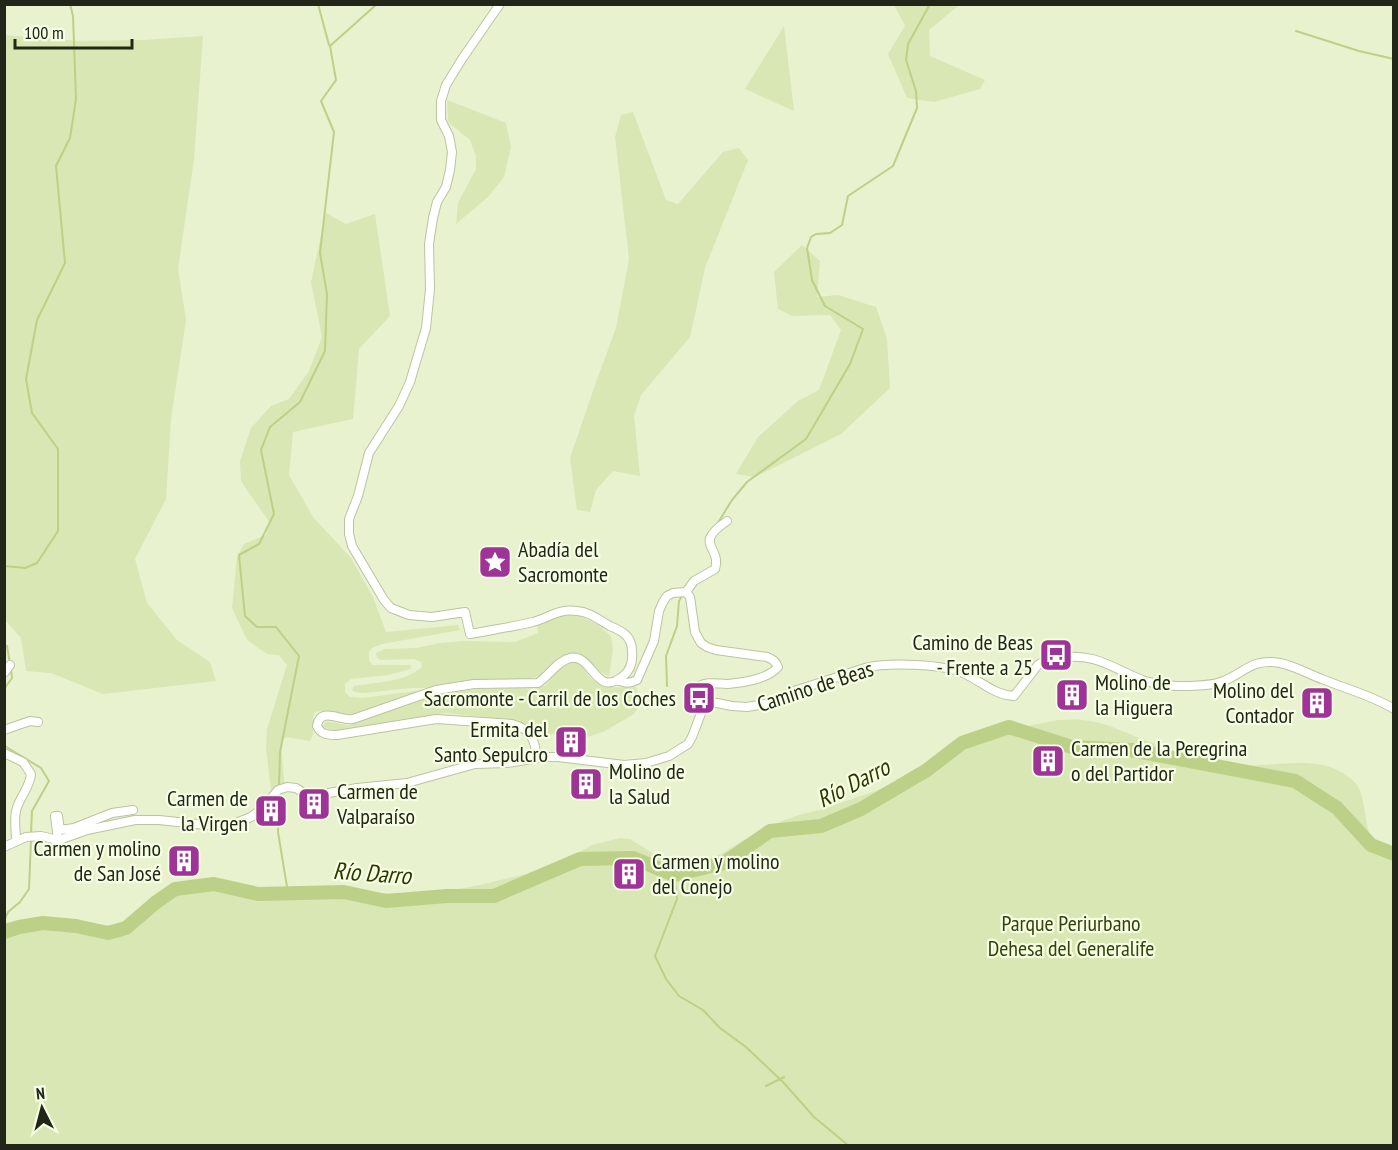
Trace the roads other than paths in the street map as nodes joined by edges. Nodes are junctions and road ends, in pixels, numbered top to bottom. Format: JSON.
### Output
{"nodes":[{"id":1,"x":500,"y":4,"type":"edge"},
{"id":2,"x":727,"y":521,"type":"dead end"},
{"id":3,"x":686,"y":592,"type":"junction"},
{"id":4,"x":617,"y":680,"type":"junction"},
{"id":5,"x":705,"y":703,"type":"junction"},
{"id":6,"x":1394,"y":709,"type":"edge"},
{"id":7,"x":38,"y":722,"type":"dead end"},
{"id":8,"x":4,"y":730,"type":"edge"},
{"id":9,"x":4,"y":753,"type":"edge"},
{"id":10,"x":536,"y":758,"type":"junction"},
{"id":11,"x":133,"y":810,"type":"dead end"},
{"id":12,"x":58,"y":840,"type":"junction"},
{"id":13,"x":16,"y":841,"type":"junction"},
{"id":14,"x":4,"y":847,"type":"edge"}],
"edges":[{"from":1,"to":4,"type":"street"},
{"from":2,"to":3,"type":"street"},
{"from":3,"to":4,"type":"street"},
{"from":3,"to":5,"type":"street"},
{"from":4,"to":10,"type":"street"},
{"from":5,"to":6,"type":"street","name":"Camino de Beas"},
{"from":5,"to":10,"type":"street"},
{"from":7,"to":8,"type":"street"},
{"from":9,"to":13,"type":"street"},
{"from":10,"to":12,"type":"street"},
{"from":11,"to":12,"type":"street"},
{"from":12,"to":13,"type":"street"},
{"from":13,"to":14,"type":"street"}]}
